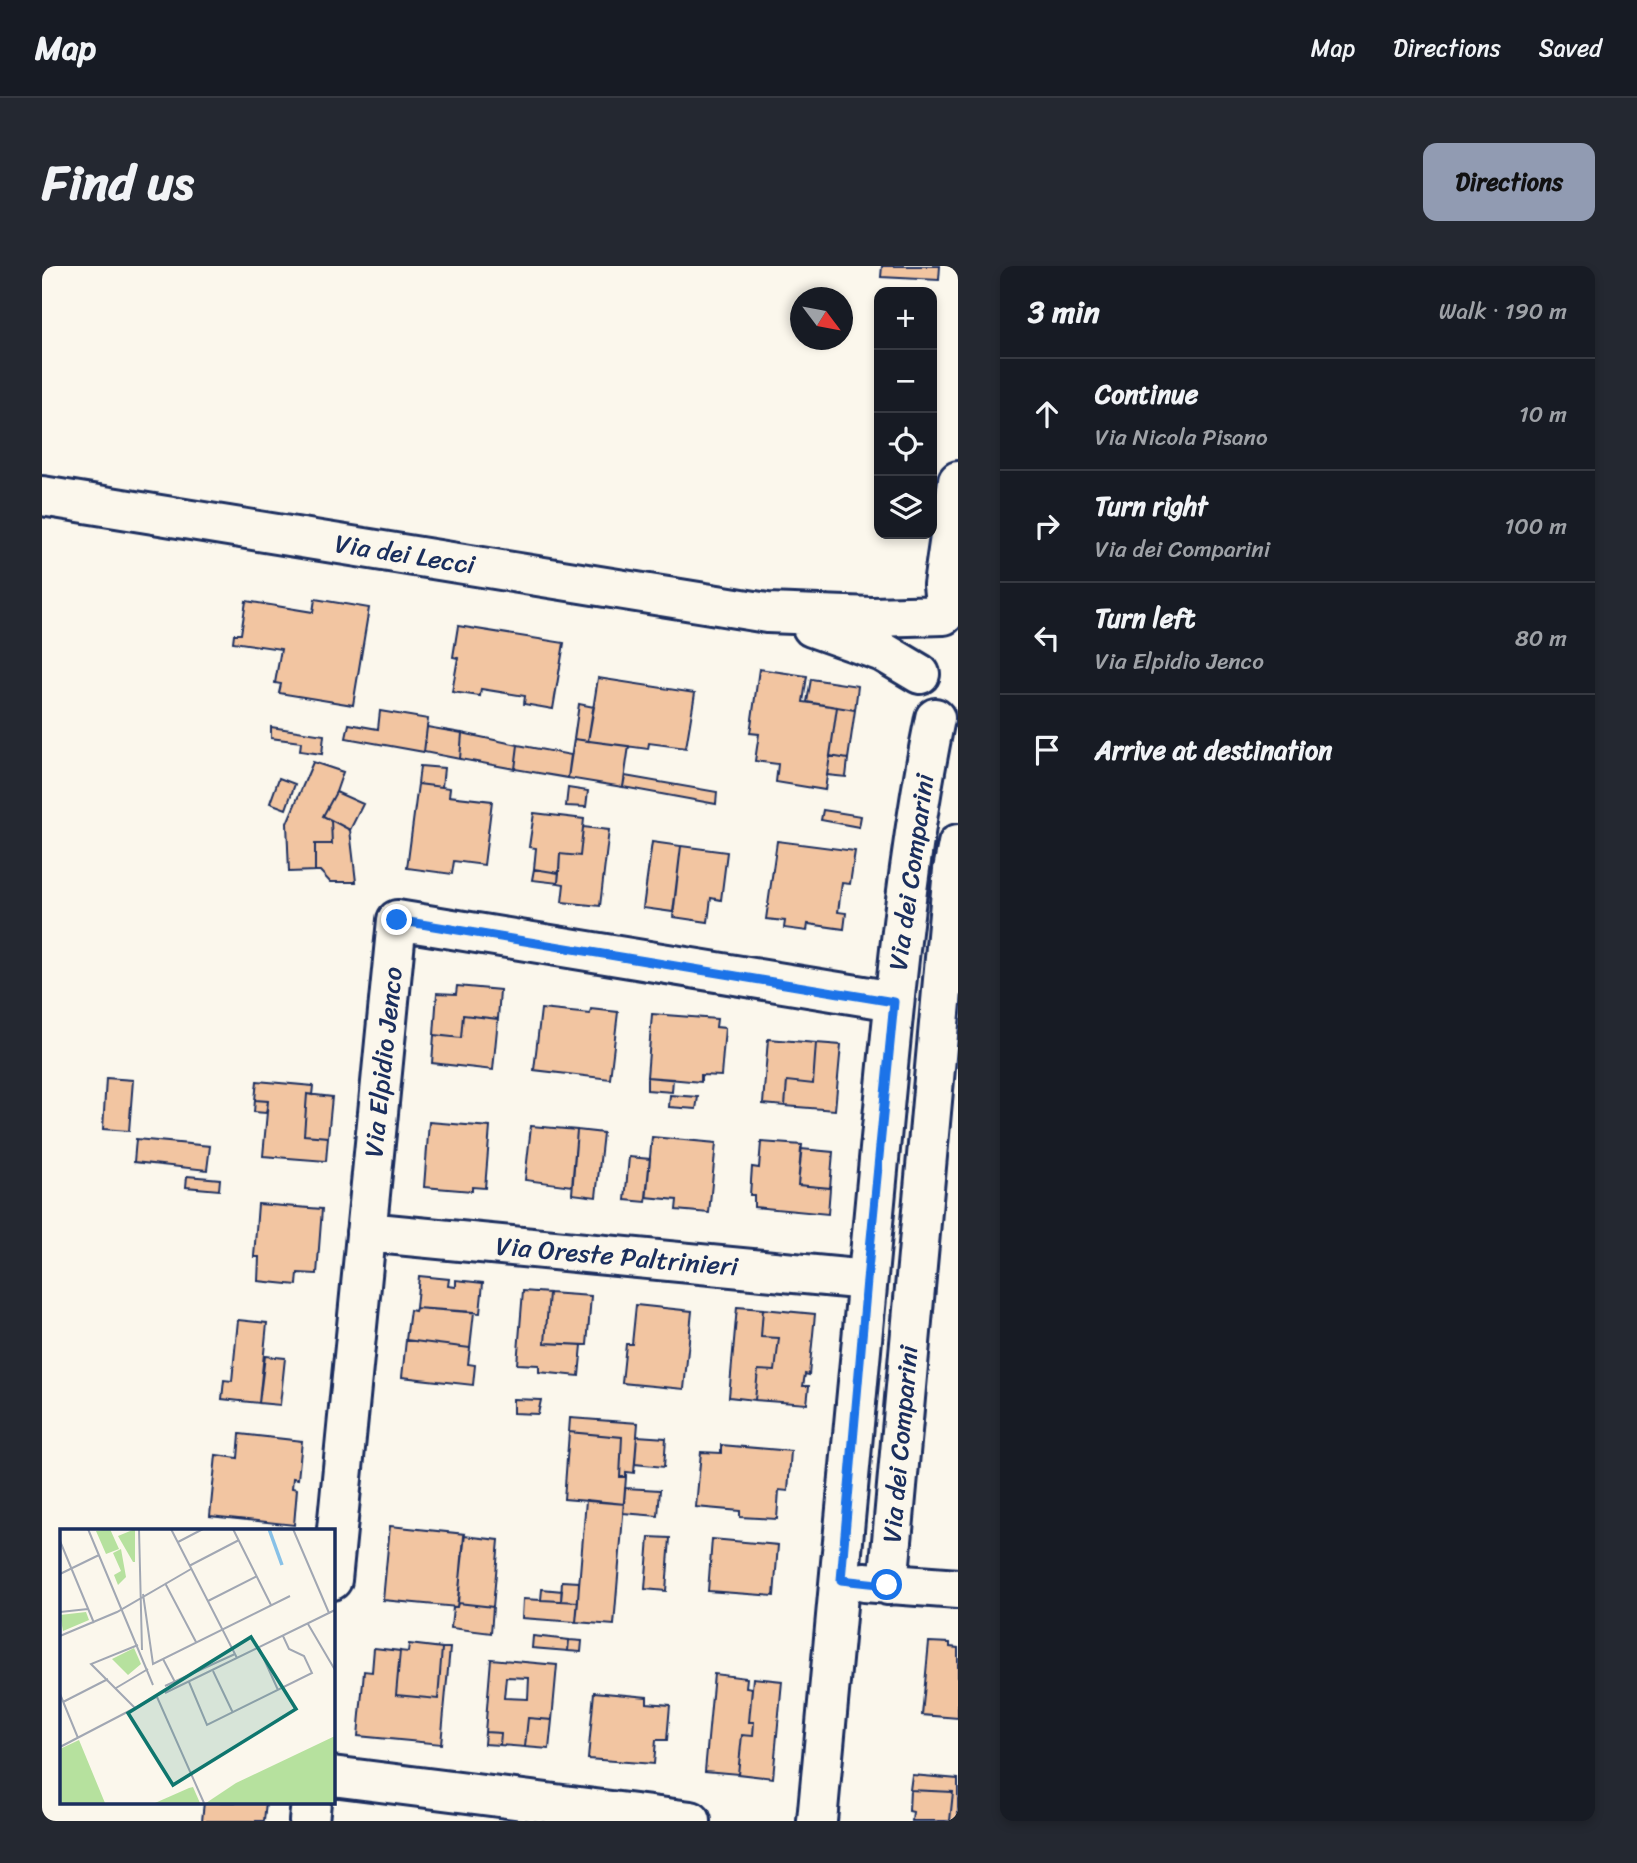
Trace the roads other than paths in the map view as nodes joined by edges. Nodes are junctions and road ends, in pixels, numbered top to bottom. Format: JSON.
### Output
{"nodes":[{"id":1,"x":958,"y":481,"type":"edge"},
{"id":2,"x":42,"y":496,"type":"edge"},
{"id":3,"x":949,"y":611,"type":"edge"},
{"id":4,"x":767,"y":612,"type":"junction"},
{"id":5,"x":920,"y":674,"type":"junction"},
{"id":6,"x":947,"y":729,"type":"edge"},
{"id":7,"x":956,"y":862,"type":"edge"},
{"id":8,"x":894,"y":1002,"type":"junction"},
{"id":9,"x":366,"y":1231,"type":"junction"},
{"id":10,"x":867,"y":1280,"type":"junction"},
{"id":11,"x":334,"y":1559,"type":"edge"},
{"id":12,"x":841,"y":1580,"type":"junction"},
{"id":13,"x":887,"y":1585,"type":"junction"},
{"id":14,"x":958,"y":1589,"type":"edge"},
{"id":15,"x":334,"y":1776,"type":"edge"},
{"id":16,"x":691,"y":1821,"type":"edge"},
{"id":17,"x":817,"y":1821,"type":"edge"}],
"edges":[{"from":1,"to":3,"type":"street"},
{"from":2,"to":4,"type":"street","name":"Via dei Lecci"},
{"from":3,"to":4,"type":"street","name":"Via dei Lecci"},
{"from":3,"to":5,"type":"street"},
{"from":4,"to":5,"type":"street","name":"Via dei Lecci"},
{"from":5,"to":6,"type":"street"},
{"from":6,"to":8,"type":"street","name":"Via dei Comparini"},
{"from":7,"to":13,"type":"street","name":"Via dei Comparini"},
{"from":8,"to":9,"type":"street","name":"Via Elpidio Jenco"},
{"from":8,"to":10,"type":"street","name":"Via dei Comparini"},
{"from":9,"to":10,"type":"street","name":"Via Oreste Paltrinieri"},
{"from":9,"to":11,"type":"street","name":"Via Elpidio Jenco"},
{"from":10,"to":12,"type":"street","name":"Via dei Comparini"},
{"from":12,"to":13,"type":"street"},
{"from":12,"to":17,"type":"street","name":"Via dei Comparini"},
{"from":13,"to":14,"type":"street"},
{"from":15,"to":16,"type":"street"}]}
